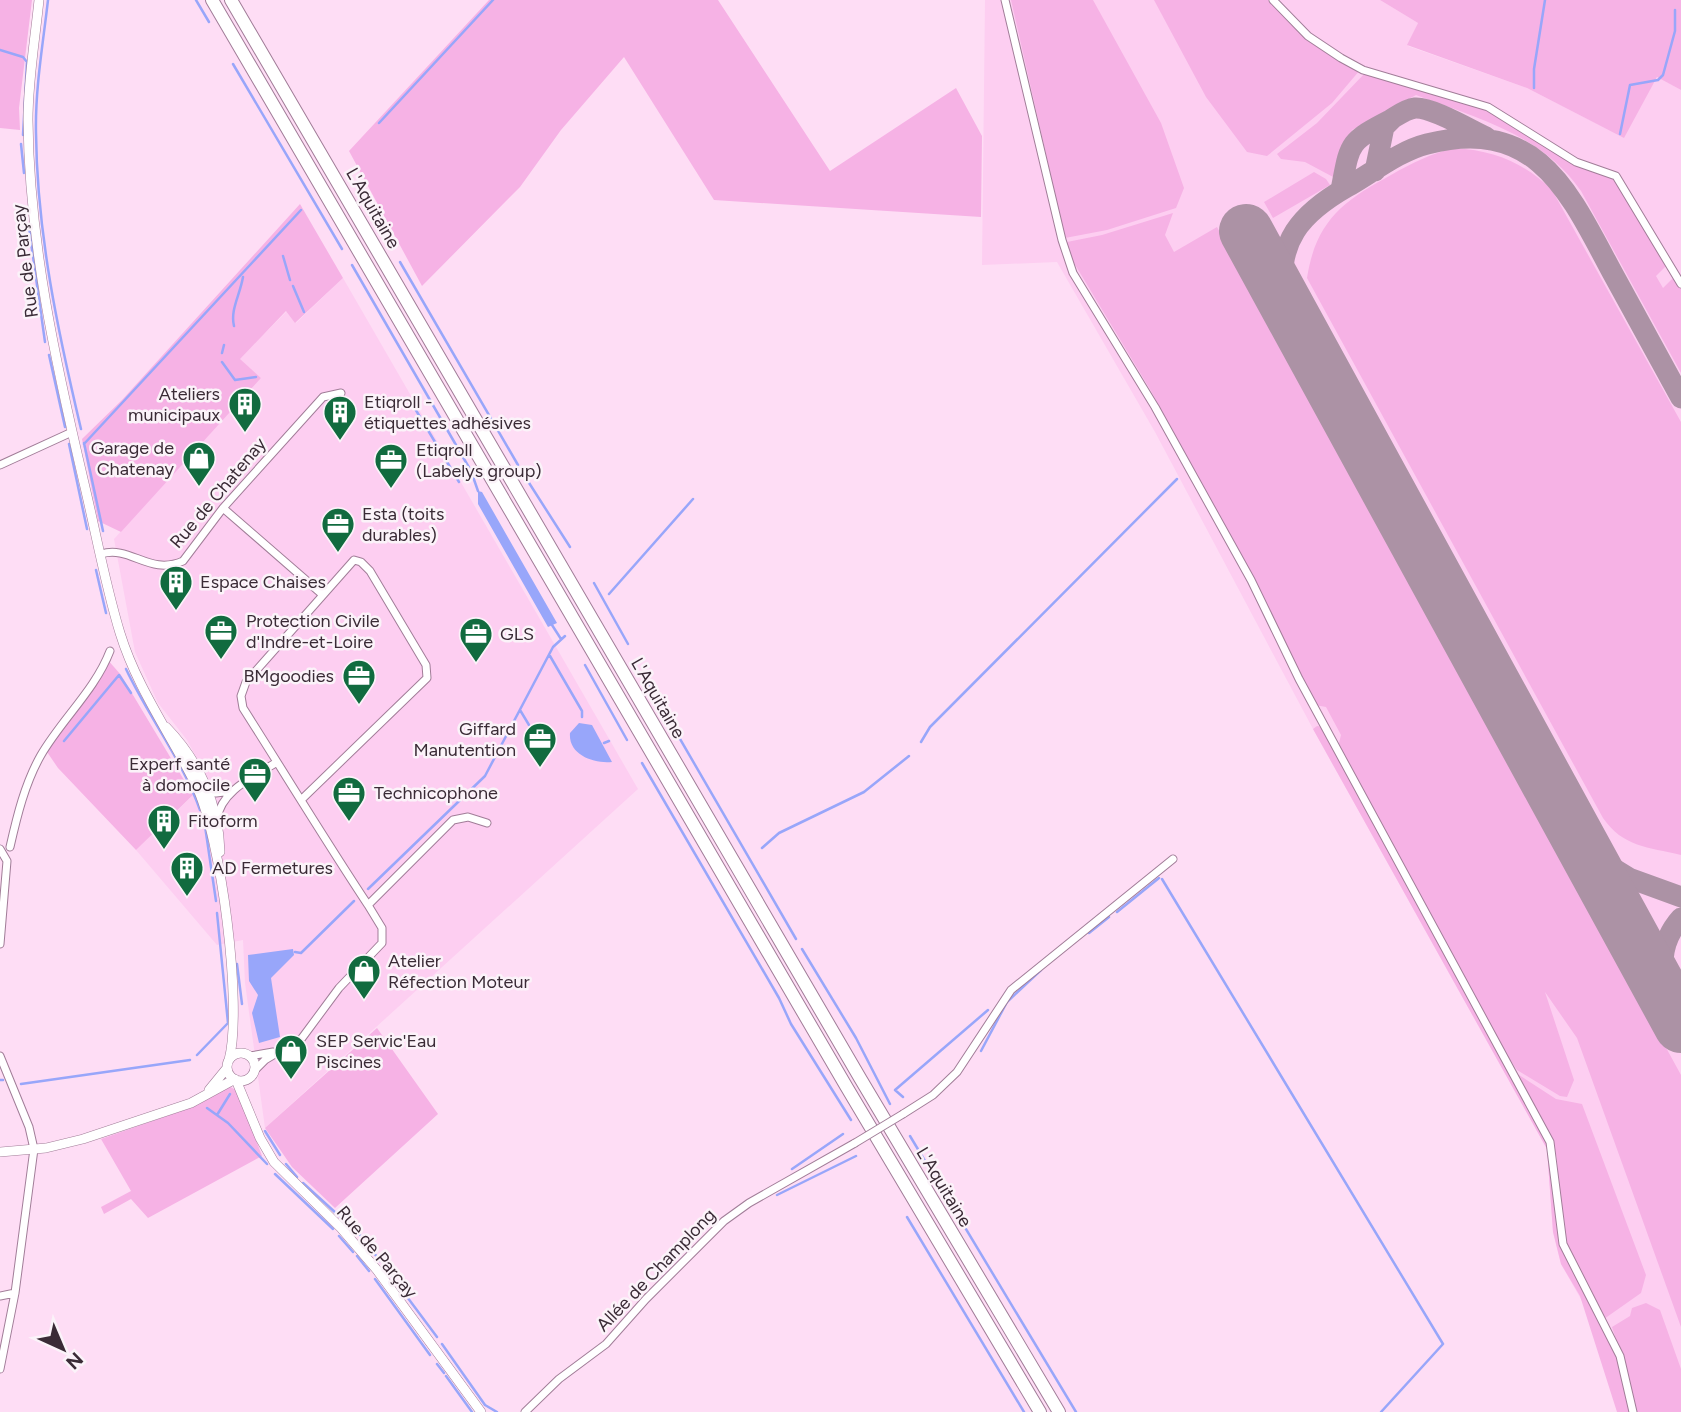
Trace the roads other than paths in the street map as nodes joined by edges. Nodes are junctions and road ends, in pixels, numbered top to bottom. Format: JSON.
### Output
{"nodes":[{"id":1,"x":39,"y":0,"type":"edge"},
{"id":2,"x":212,"y":0,"type":"edge"},
{"id":3,"x":231,"y":0,"type":"edge"},
{"id":4,"x":1004,"y":0,"type":"edge"},
{"id":5,"x":1273,"y":0,"type":"edge"},
{"id":6,"x":1681,"y":284,"type":"edge"},
{"id":7,"x":341,"y":393,"type":"dead end"},
{"id":8,"x":72,"y":432,"type":"junction"},
{"id":9,"x":0,"y":465,"type":"edge"},
{"id":10,"x":223,"y":508,"type":"junction"},
{"id":11,"x":101,"y":554,"type":"junction"},
{"id":12,"x":323,"y":595,"type":"junction"},
{"id":13,"x":110,"y":651,"type":"dead end"},
{"id":14,"x":155,"y":713,"type":"junction"},
{"id":15,"x":179,"y":756,"type":"junction"},
{"id":16,"x":277,"y":762,"type":"junction"},
{"id":17,"x":233,"y":790,"type":"junction"},
{"id":18,"x":212,"y":798,"type":"junction"},
{"id":19,"x":301,"y":800,"type":"junction"},
{"id":20,"x":225,"y":801,"type":"junction"},
{"id":21,"x":206,"y":814,"type":"junction"},
{"id":22,"x":217,"y":819,"type":"junction"},
{"id":23,"x":487,"y":823,"type":"dead end"},
{"id":24,"x":0,"y":849,"type":"edge"},
{"id":25,"x":1173,"y":859,"type":"dead end"},
{"id":26,"x":7,"y":861,"type":"junction"},
{"id":27,"x":219,"y":867,"type":"junction"},
{"id":28,"x":368,"y":905,"type":"junction"},
{"id":29,"x":0,"y":944,"type":"edge"},
{"id":30,"x":234,"y":1011,"type":"junction"},
{"id":31,"x":284,"y":1049,"type":"junction"},
{"id":32,"x":249,"y":1055,"type":"junction"},
{"id":33,"x":0,"y":1056,"type":"edge"},
{"id":34,"x":228,"y":1064,"type":"junction"},
{"id":35,"x":253,"y":1073,"type":"junction"},
{"id":36,"x":235,"y":1080,"type":"junction"},
{"id":37,"x":191,"y":1103,"type":"junction"},
{"id":38,"x":251,"y":1114,"type":"junction"},
{"id":39,"x":34,"y":1149,"type":"junction"},
{"id":40,"x":0,"y":1152,"type":"edge"},
{"id":41,"x":15,"y":1293,"type":"junction"},
{"id":42,"x":0,"y":1296,"type":"edge"},
{"id":43,"x":0,"y":1368,"type":"edge"},
{"id":44,"x":481,"y":1412,"type":"edge"},
{"id":45,"x":525,"y":1412,"type":"edge"},
{"id":46,"x":1040,"y":1412,"type":"edge"},
{"id":47,"x":1059,"y":1412,"type":"edge"},
{"id":48,"x":1633,"y":1412,"type":"edge"}],
"edges":[{"from":1,"to":8,"type":"street","name":"Rue de Parçay"},
{"from":2,"to":46,"type":"highway","name":"L'Aquitaine"},
{"from":3,"to":47,"type":"highway","name":"L'Aquitaine"},
{"from":4,"to":48,"type":"street"},
{"from":5,"to":6,"type":"street"},
{"from":7,"to":10,"type":"street","name":"Rue de Chatenay"},
{"from":8,"to":9,"type":"street"},
{"from":8,"to":11,"type":"street","name":"Rue de Parçay"},
{"from":10,"to":11,"type":"street","name":"Rue de Chatenay"},
{"from":10,"to":12,"type":"street"},
{"from":11,"to":14,"type":"street","name":"Rue de Parçay"},
{"from":12,"to":16,"type":"street"},
{"from":12,"to":19,"type":"street"},
{"from":13,"to":26,"type":"street"},
{"from":14,"to":15,"type":"street"},
{"from":14,"to":18,"type":"street"},
{"from":15,"to":18,"type":"street"},
{"from":15,"to":21,"type":"street"},
{"from":16,"to":17,"type":"street"},
{"from":16,"to":19,"type":"street"},
{"from":17,"to":18,"type":"street"},
{"from":17,"to":20,"type":"street"},
{"from":18,"to":20,"type":"street"},
{"from":18,"to":21,"type":"street"},
{"from":18,"to":22,"type":"street"},
{"from":19,"to":28,"type":"street"},
{"from":20,"to":22,"type":"street"},
{"from":21,"to":27,"type":"street"},
{"from":22,"to":27,"type":"street"},
{"from":23,"to":28,"type":"street"},
{"from":24,"to":26,"type":"street"},
{"from":25,"to":45,"type":"street","name":"Allée de Champlong","bridge":true},
{"from":26,"to":29,"type":"street"},
{"from":27,"to":30,"type":"street"},
{"from":28,"to":31,"type":"street"},
{"from":30,"to":32,"type":"street"},
{"from":30,"to":34,"type":"street"},
{"from":31,"to":32,"type":"street"},
{"from":31,"to":35,"type":"street"},
{"from":32,"to":34,"type":"street"},
{"from":32,"to":35,"type":"street"},
{"from":33,"to":39,"type":"street"},
{"from":34,"to":36,"type":"street"},
{"from":34,"to":37,"type":"street"},
{"from":35,"to":36,"type":"street"},
{"from":35,"to":38,"type":"street","name":"Rue de Parçay"},
{"from":36,"to":37,"type":"street"},
{"from":36,"to":38,"type":"street","name":"Rue de Parçay"},
{"from":37,"to":39,"type":"street"},
{"from":38,"to":44,"type":"street","name":"Rue de Parçay"},
{"from":39,"to":40,"type":"street"},
{"from":39,"to":41,"type":"street"},
{"from":41,"to":42,"type":"street"},
{"from":41,"to":43,"type":"street"}]}
